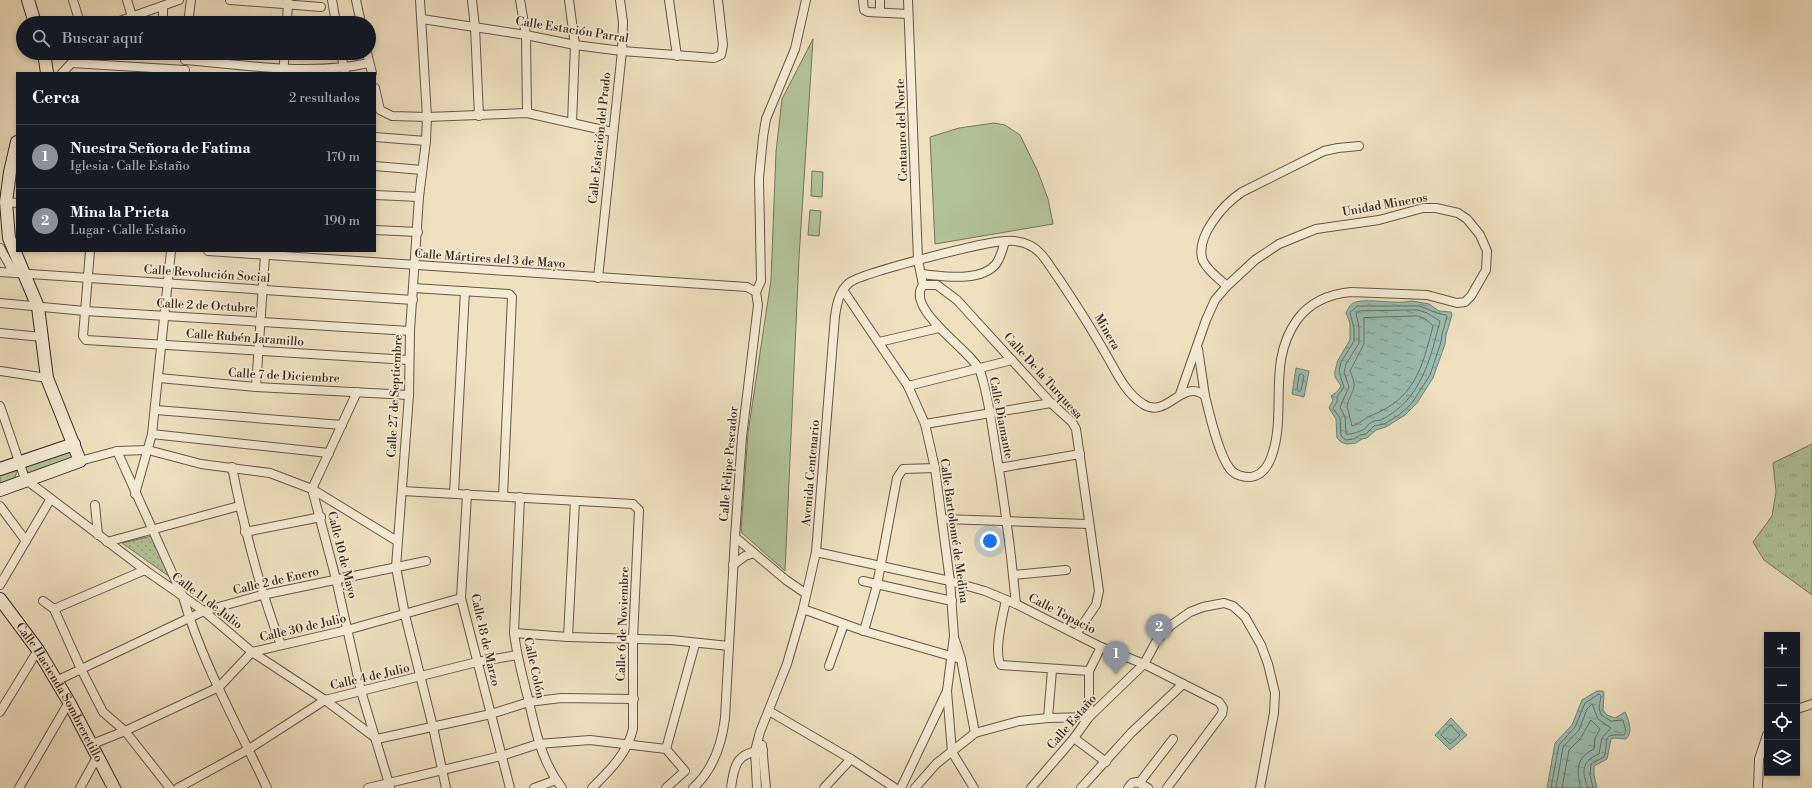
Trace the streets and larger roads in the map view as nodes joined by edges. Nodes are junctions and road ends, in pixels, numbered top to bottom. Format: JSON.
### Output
{"nodes":[{"id":1,"x":28,"y":0,"type":"edge"},
{"id":2,"x":73,"y":0,"type":"edge"},
{"id":3,"x":127,"y":0,"type":"edge"},
{"id":4,"x":179,"y":0,"type":"edge"},
{"id":5,"x":190,"y":0,"type":"edge"},
{"id":6,"x":230,"y":0,"type":"edge"},
{"id":7,"x":332,"y":0,"type":"edge"},
{"id":8,"x":356,"y":0,"type":"edge"},
{"id":9,"x":420,"y":0,"type":"edge"},
{"id":10,"x":472,"y":0,"type":"edge"},
{"id":11,"x":520,"y":0,"type":"edge"},
{"id":12,"x":569,"y":0,"type":"edge"},
{"id":13,"x":620,"y":0,"type":"edge"},
{"id":14,"x":669,"y":0,"type":"edge"},
{"id":15,"x":718,"y":0,"type":"edge"},
{"id":16,"x":806,"y":0,"type":"edge"},
{"id":17,"x":862,"y":0,"type":"edge"},
{"id":18,"x":880,"y":0,"type":"edge"},
{"id":19,"x":908,"y":0,"type":"edge"},
{"id":20,"x":287,"y":2,"type":"edge"},
{"id":21,"x":163,"y":6,"type":"junction"},
{"id":22,"x":321,"y":7,"type":"dead end"},
{"id":23,"x":880,"y":12,"type":"junction"},
{"id":24,"x":908,"y":14,"type":"junction"},
{"id":25,"x":33,"y":16,"type":"edge"},
{"id":26,"x":78,"y":16,"type":"edge"},
{"id":27,"x":132,"y":16,"type":"edge"},
{"id":28,"x":142,"y":16,"type":"edge"},
{"id":29,"x":163,"y":16,"type":"edge"},
{"id":30,"x":189,"y":16,"type":"edge"},
{"id":31,"x":287,"y":16,"type":"edge"},
{"id":32,"x":335,"y":16,"type":"edge"},
{"id":33,"x":360,"y":16,"type":"edge"},
{"id":34,"x":422,"y":19,"type":"junction"},
{"id":35,"x":475,"y":27,"type":"junction"},
{"id":36,"x":526,"y":35,"type":"junction"},
{"id":37,"x":575,"y":45,"type":"junction"},
{"id":38,"x":622,"y":51,"type":"junction"},
{"id":39,"x":677,"y":56,"type":"junction"},
{"id":40,"x":45,"y":60,"type":"edge"},
{"id":41,"x":75,"y":60,"type":"edge"},
{"id":42,"x":186,"y":60,"type":"edge"},
{"id":43,"x":214,"y":60,"type":"edge"},
{"id":44,"x":284,"y":60,"type":"edge"},
{"id":45,"x":342,"y":60,"type":"edge"},
{"id":46,"x":369,"y":60,"type":"edge"},
{"id":47,"x":72,"y":63,"type":"junction"},
{"id":48,"x":369,"y":63,"type":"junction"},
{"id":49,"x":283,"y":70,"type":"edge"},
{"id":50,"x":344,"y":71,"type":"edge"},
{"id":51,"x":47,"y":72,"type":"edge"},
{"id":52,"x":63,"y":72,"type":"edge"},
{"id":53,"x":185,"y":72,"type":"edge"},
{"id":54,"x":372,"y":72,"type":"edge"},
{"id":55,"x":376,"y":92,"type":"edge"},
{"id":56,"x":527,"y":114,"type":"junction"},
{"id":57,"x":479,"y":116,"type":"junction"},
{"id":58,"x":427,"y":117,"type":"junction"},
{"id":59,"x":572,"y":122,"type":"junction"},
{"id":60,"x":612,"y":132,"type":"junction"},
{"id":61,"x":376,"y":137,"type":"edge"},
{"id":62,"x":426,"y":141,"type":"junction"},
{"id":63,"x":1359,"y":146,"type":"dead end"},
{"id":64,"x":16,"y":150,"type":"edge"},
{"id":65,"x":376,"y":166,"type":"edge"},
{"id":66,"x":422,"y":170,"type":"junction"},
{"id":67,"x":13,"y":172,"type":"edge"},
{"id":68,"x":376,"y":195,"type":"edge"},
{"id":69,"x":419,"y":197,"type":"junction"},
{"id":70,"x":11,"y":202,"type":"edge"},
{"id":71,"x":376,"y":230,"type":"edge"},
{"id":72,"x":418,"y":232,"type":"junction"},
{"id":73,"x":13,"y":238,"type":"edge"},
{"id":74,"x":1005,"y":240,"type":"junction"},
{"id":75,"x":0,"y":248,"type":"edge"},
{"id":76,"x":90,"y":252,"type":"edge"},
{"id":77,"x":171,"y":252,"type":"edge"},
{"id":78,"x":229,"y":252,"type":"edge"},
{"id":79,"x":270,"y":254,"type":"edge"},
{"id":80,"x":918,"y":260,"type":"junction"},
{"id":81,"x":414,"y":266,"type":"junction"},
{"id":82,"x":0,"y":272,"type":"edge"},
{"id":83,"x":20,"y":274,"type":"junction"},
{"id":84,"x":921,"y":274,"type":"junction"},
{"id":85,"x":598,"y":278,"type":"junction"},
{"id":86,"x":88,"y":279,"type":"junction"},
{"id":87,"x":167,"y":283,"type":"junction"},
{"id":88,"x":922,"y":285,"type":"junction"},
{"id":89,"x":1226,"y":286,"type":"junction"},
{"id":90,"x":413,"y":288,"type":"junction"},
{"id":91,"x":262,"y":290,"type":"junction"},
{"id":92,"x":843,"y":290,"type":"junction"},
{"id":93,"x":465,"y":291,"type":"junction"},
{"id":94,"x":756,"y":292,"type":"junction"},
{"id":95,"x":413,"y":300,"type":"junction"},
{"id":96,"x":0,"y":303,"type":"edge"},
{"id":97,"x":38,"y":308,"type":"junction"},
{"id":98,"x":85,"y":311,"type":"junction"},
{"id":99,"x":164,"y":315,"type":"junction"},
{"id":100,"x":260,"y":321,"type":"junction"},
{"id":101,"x":940,"y":328,"type":"junction"},
{"id":102,"x":410,"y":332,"type":"junction"},
{"id":103,"x":0,"y":333,"type":"edge"},
{"id":104,"x":42,"y":337,"type":"junction"},
{"id":105,"x":879,"y":342,"type":"junction"},
{"id":106,"x":162,"y":345,"type":"junction"},
{"id":107,"x":1198,"y":347,"type":"junction"},
{"id":108,"x":258,"y":352,"type":"junction"},
{"id":109,"x":409,"y":360,"type":"junction"},
{"id":110,"x":1012,"y":360,"type":"junction"},
{"id":111,"x":979,"y":369,"type":"junction"},
{"id":112,"x":0,"y":371,"type":"edge"},
{"id":113,"x":47,"y":378,"type":"junction"},
{"id":114,"x":159,"y":378,"type":"junction"},
{"id":115,"x":908,"y":386,"type":"junction"},
{"id":116,"x":256,"y":387,"type":"junction"},
{"id":117,"x":356,"y":392,"type":"junction"},
{"id":118,"x":1180,"y":394,"type":"junction"},
{"id":119,"x":408,"y":395,"type":"junction"},
{"id":120,"x":1205,"y":396,"type":"junction"},
{"id":121,"x":1051,"y":403,"type":"junction"},
{"id":122,"x":0,"y":406,"type":"edge"},
{"id":123,"x":156,"y":410,"type":"junction"},
{"id":124,"x":989,"y":413,"type":"junction"},
{"id":125,"x":925,"y":424,"type":"junction"},
{"id":126,"x":342,"y":425,"type":"junction"},
{"id":127,"x":152,"y":434,"type":"junction"},
{"id":128,"x":74,"y":444,"type":"junction"},
{"id":129,"x":148,"y":450,"type":"junction"},
{"id":130,"x":117,"y":451,"type":"junction"},
{"id":131,"x":329,"y":453,"type":"junction"},
{"id":132,"x":1080,"y":454,"type":"junction"},
{"id":133,"x":80,"y":460,"type":"junction"},
{"id":134,"x":19,"y":462,"type":"junction"},
{"id":135,"x":232,"y":467,"type":"junction"},
{"id":136,"x":935,"y":468,"type":"junction"},
{"id":137,"x":999,"y":468,"type":"junction"},
{"id":138,"x":0,"y":469,"type":"edge"},
{"id":139,"x":25,"y":479,"type":"junction"},
{"id":140,"x":312,"y":489,"type":"junction"},
{"id":141,"x":0,"y":490,"type":"edge"},
{"id":142,"x":402,"y":491,"type":"junction"},
{"id":143,"x":454,"y":493,"type":"junction"},
{"id":144,"x":135,"y":494,"type":"junction"},
{"id":145,"x":467,"y":494,"type":"junction"},
{"id":146,"x":503,"y":496,"type":"junction"},
{"id":147,"x":520,"y":497,"type":"junction"},
{"id":148,"x":50,"y":500,"type":"junction"},
{"id":149,"x":575,"y":501,"type":"junction"},
{"id":150,"x":95,"y":505,"type":"dead end"},
{"id":151,"x":0,"y":506,"type":"edge"},
{"id":152,"x":239,"y":506,"type":"junction"},
{"id":153,"x":321,"y":517,"type":"junction"},
{"id":154,"x":943,"y":519,"type":"junction"},
{"id":155,"x":1007,"y":522,"type":"junction"},
{"id":156,"x":1088,"y":524,"type":"junction"},
{"id":157,"x":151,"y":529,"type":"junction"},
{"id":158,"x":245,"y":532,"type":"junction"},
{"id":159,"x":98,"y":535,"type":"junction"},
{"id":160,"x":735,"y":537,"type":"junction"},
{"id":161,"x":26,"y":541,"type":"junction"},
{"id":162,"x":397,"y":541,"type":"junction"},
{"id":163,"x":107,"y":542,"type":"junction"},
{"id":164,"x":816,"y":552,"type":"junction"},
{"id":165,"x":754,"y":553,"type":"junction"},
{"id":166,"x":426,"y":561,"type":"dead end"},
{"id":167,"x":733,"y":565,"type":"junction"},
{"id":168,"x":879,"y":566,"type":"junction"},
{"id":169,"x":396,"y":567,"type":"junction"},
{"id":170,"x":144,"y":570,"type":"junction"},
{"id":171,"x":1066,"y":570,"type":"dead end"},
{"id":172,"x":1013,"y":575,"type":"junction"},
{"id":173,"x":336,"y":580,"type":"junction"},
{"id":174,"x":863,"y":581,"type":"dead end"},
{"id":175,"x":950,"y":582,"type":"junction"},
{"id":176,"x":0,"y":585,"type":"edge"},
{"id":177,"x":877,"y":585,"type":"junction"},
{"id":178,"x":806,"y":593,"type":"junction"},
{"id":179,"x":262,"y":595,"type":"junction"},
{"id":180,"x":183,"y":597,"type":"junction"},
{"id":181,"x":461,"y":598,"type":"junction"},
{"id":182,"x":0,"y":600,"type":"edge"},
{"id":183,"x":1006,"y":600,"type":"junction"},
{"id":184,"x":952,"y":601,"type":"junction"},
{"id":185,"x":43,"y":602,"type":"dead end"},
{"id":186,"x":1016,"y":604,"type":"junction"},
{"id":187,"x":54,"y":609,"type":"junction"},
{"id":188,"x":803,"y":609,"type":"junction"},
{"id":189,"x":204,"y":611,"type":"junction"},
{"id":190,"x":405,"y":615,"type":"junction"},
{"id":191,"x":190,"y":619,"type":"junction"},
{"id":192,"x":844,"y":624,"type":"junction"},
{"id":193,"x":347,"y":630,"type":"junction"},
{"id":194,"x":864,"y":631,"type":"junction"},
{"id":195,"x":514,"y":633,"type":"junction"},
{"id":196,"x":1076,"y":634,"type":"junction"},
{"id":197,"x":954,"y":636,"type":"junction"},
{"id":198,"x":568,"y":637,"type":"junction"},
{"id":199,"x":633,"y":639,"type":"junction"},
{"id":200,"x":695,"y":644,"type":"junction"},
{"id":201,"x":281,"y":645,"type":"junction"},
{"id":202,"x":729,"y":646,"type":"junction"},
{"id":203,"x":1101,"y":647,"type":"junction"},
{"id":204,"x":38,"y":650,"type":"junction"},
{"id":205,"x":252,"y":652,"type":"junction"},
{"id":206,"x":517,"y":655,"type":"junction"},
{"id":207,"x":952,"y":657,"type":"junction"},
{"id":208,"x":961,"y":659,"type":"junction"},
{"id":209,"x":478,"y":662,"type":"junction"},
{"id":210,"x":1144,"y":664,"type":"junction"},
{"id":211,"x":829,"y":666,"type":"dead end"},
{"id":212,"x":81,"y":669,"type":"junction"},
{"id":213,"x":1052,"y":670,"type":"junction"},
{"id":214,"x":1089,"y":671,"type":"junction"},
{"id":215,"x":420,"y":678,"type":"junction"},
{"id":216,"x":56,"y":681,"type":"junction"},
{"id":217,"x":1183,"y":684,"type":"junction"},
{"id":218,"x":219,"y":687,"type":"junction"},
{"id":219,"x":361,"y":690,"type":"junction"},
{"id":220,"x":947,"y":691,"type":"junction"},
{"id":221,"x":634,"y":699,"type":"junction"},
{"id":222,"x":325,"y":700,"type":"junction"},
{"id":223,"x":69,"y":702,"type":"junction"},
{"id":224,"x":529,"y":702,"type":"junction"},
{"id":225,"x":1812,"y":704,"type":"edge"},
{"id":226,"x":1800,"y":708,"type":"edge"},
{"id":227,"x":769,"y":711,"type":"junction"},
{"id":228,"x":0,"y":712,"type":"edge"},
{"id":229,"x":491,"y":714,"type":"junction"},
{"id":230,"x":1089,"y":717,"type":"junction"},
{"id":231,"x":1048,"y":718,"type":"junction"},
{"id":232,"x":433,"y":727,"type":"junction"},
{"id":233,"x":125,"y":731,"type":"junction"},
{"id":234,"x":975,"y":733,"type":"junction"},
{"id":235,"x":1074,"y":738,"type":"junction"},
{"id":236,"x":377,"y":739,"type":"junction"},
{"id":237,"x":1173,"y":739,"type":"dead end"},
{"id":238,"x":1765,"y":740,"type":"edge"},
{"id":239,"x":538,"y":744,"type":"junction"},
{"id":240,"x":630,"y":744,"type":"junction"},
{"id":241,"x":90,"y":745,"type":"junction"},
{"id":242,"x":249,"y":749,"type":"junction"},
{"id":243,"x":666,"y":749,"type":"junction"},
{"id":244,"x":759,"y":751,"type":"junction"},
{"id":245,"x":952,"y":752,"type":"junction"},
{"id":246,"x":502,"y":756,"type":"junction"},
{"id":247,"x":97,"y":758,"type":"junction"},
{"id":248,"x":851,"y":759,"type":"junction"},
{"id":249,"x":1106,"y":762,"type":"junction"},
{"id":250,"x":765,"y":765,"type":"junction"},
{"id":251,"x":756,"y":766,"type":"junction"},
{"id":252,"x":442,"y":770,"type":"junction"},
{"id":253,"x":556,"y":780,"type":"junction"},
{"id":254,"x":1133,"y":785,"type":"edge"},
{"id":255,"x":390,"y":786,"type":"edge"},
{"id":256,"x":19,"y":788,"type":"edge"},
{"id":257,"x":80,"y":788,"type":"edge"},
{"id":258,"x":114,"y":788,"type":"edge"},
{"id":259,"x":170,"y":788,"type":"edge"},
{"id":260,"x":178,"y":788,"type":"edge"},
{"id":261,"x":267,"y":788,"type":"edge"},
{"id":262,"x":368,"y":788,"type":"edge"},
{"id":263,"x":446,"y":788,"type":"edge"},
{"id":264,"x":510,"y":788,"type":"edge"},
{"id":265,"x":534,"y":788,"type":"edge"},
{"id":266,"x":562,"y":788,"type":"edge"},
{"id":267,"x":592,"y":788,"type":"edge"},
{"id":268,"x":666,"y":788,"type":"edge"},
{"id":269,"x":693,"y":788,"type":"edge"},
{"id":270,"x":731,"y":788,"type":"edge"},
{"id":271,"x":757,"y":788,"type":"edge"},
{"id":272,"x":766,"y":788,"type":"edge"},
{"id":273,"x":824,"y":788,"type":"edge"},
{"id":274,"x":895,"y":788,"type":"edge"},
{"id":275,"x":901,"y":788,"type":"edge"},
{"id":276,"x":915,"y":788,"type":"edge"},
{"id":277,"x":974,"y":788,"type":"edge"},
{"id":278,"x":1030,"y":788,"type":"edge"},
{"id":279,"x":1081,"y":788,"type":"edge"},
{"id":280,"x":1148,"y":788,"type":"edge"},
{"id":281,"x":1167,"y":788,"type":"edge"},
{"id":282,"x":1260,"y":788,"type":"edge"},
{"id":283,"x":1758,"y":788,"type":"edge"}],
"edges":[{"from":1,"to":25,"type":"street"},
{"from":2,"to":26,"type":"street"},
{"from":3,"to":27,"type":"street"},
{"from":4,"to":21,"type":"street"},
{"from":5,"to":30,"type":"street"},
{"from":6,"to":20,"type":"street"},
{"from":7,"to":32,"type":"street"},
{"from":8,"to":33,"type":"street"},
{"from":9,"to":34,"type":"street","name":"Calle 27 de Septiembre"},
{"from":10,"to":35,"type":"street"},
{"from":11,"to":36,"type":"street"},
{"from":12,"to":37,"type":"street"},
{"from":13,"to":38,"type":"street","name":"Calle Estación del Prado"},
{"from":14,"to":39,"type":"street"},
{"from":15,"to":39,"type":"street","name":"Calle Estación Parral"},
{"from":16,"to":94,"type":"street"},
{"from":17,"to":23,"type":"street"},
{"from":18,"to":23,"type":"street"},
{"from":19,"to":24,"type":"street","name":"Centauro del Norte"},
{"from":20,"to":22,"type":"street"},
{"from":20,"to":31,"type":"street"},
{"from":21,"to":28,"type":"street"},
{"from":21,"to":29,"type":"street"},
{"from":23,"to":24,"type":"street"},
{"from":24,"to":80,"type":"street","name":"Centauro del Norte"},
{"from":34,"to":35,"type":"street","name":"Calle Estación Parral"},
{"from":34,"to":58,"type":"street","name":"Calle 27 de Septiembre"},
{"from":35,"to":36,"type":"street","name":"Calle Estación Parral"},
{"from":35,"to":57,"type":"street"},
{"from":36,"to":37,"type":"street","name":"Calle Estación Parral"},
{"from":36,"to":56,"type":"street"},
{"from":37,"to":38,"type":"street","name":"Calle Estación Parral"},
{"from":37,"to":59,"type":"street"},
{"from":38,"to":39,"type":"street","name":"Calle Estación Parral"},
{"from":38,"to":60,"type":"street","name":"Calle Estación del Prado"},
{"from":40,"to":51,"type":"street"},
{"from":41,"to":47,"type":"street"},
{"from":42,"to":53,"type":"street"},
{"from":43,"to":49,"type":"street"},
{"from":44,"to":49,"type":"street"},
{"from":45,"to":50,"type":"street"},
{"from":46,"to":48,"type":"street"},
{"from":47,"to":52,"type":"street"},
{"from":47,"to":53,"type":"street"},
{"from":48,"to":50,"type":"street"},
{"from":48,"to":54,"type":"street"},
{"from":49,"to":50,"type":"street"},
{"from":55,"to":58,"type":"street"},
{"from":56,"to":57,"type":"street"},
{"from":56,"to":59,"type":"street"},
{"from":57,"to":58,"type":"street"},
{"from":58,"to":62,"type":"street","name":"Calle 27 de Septiembre"},
{"from":59,"to":60,"type":"street"},
{"from":60,"to":85,"type":"street","name":"Calle Estación del Prado"},
{"from":61,"to":62,"type":"street"},
{"from":62,"to":66,"type":"street","name":"Calle 27 de Septiembre"},
{"from":63,"to":89,"type":"street"},
{"from":64,"to":67,"type":"street"},
{"from":65,"to":66,"type":"street"},
{"from":66,"to":69,"type":"street","name":"Calle 27 de Septiembre"},
{"from":67,"to":70,"type":"street"},
{"from":68,"to":69,"type":"street"},
{"from":69,"to":72,"type":"street","name":"Calle 27 de Septiembre"},
{"from":70,"to":73,"type":"street"},
{"from":71,"to":72,"type":"street"},
{"from":72,"to":81,"type":"street","name":"Calle 27 de Septiembre"},
{"from":73,"to":83,"type":"street"},
{"from":74,"to":80,"type":"street"},
{"from":74,"to":84,"type":"street"},
{"from":74,"to":118,"type":"street","name":"Minera"},
{"from":75,"to":83,"type":"street"},
{"from":76,"to":86,"type":"street"},
{"from":77,"to":87,"type":"street"},
{"from":78,"to":79,"type":"street","name":"Calle Mártires del 3 de Mayo"},
{"from":79,"to":81,"type":"street","name":"Calle Mártires del 3 de Mayo"},
{"from":79,"to":91,"type":"street"},
{"from":80,"to":84,"type":"street","name":"Calle Diamante"},
{"from":80,"to":92,"type":"street"},
{"from":81,"to":85,"type":"street","name":"Calle Mártires del 3 de Mayo"},
{"from":81,"to":90,"type":"street","name":"Calle 27 de Septiembre"},
{"from":82,"to":83,"type":"street","name":"Calle Revolución Social"},
{"from":83,"to":86,"type":"street","name":"Calle Revolución Social"},
{"from":83,"to":97,"type":"street"},
{"from":84,"to":88,"type":"street","name":"Calle Diamante"},
{"from":85,"to":94,"type":"street","name":"Calle Mártires del 3 de Mayo"},
{"from":86,"to":87,"type":"street","name":"Calle Revolución Social"},
{"from":86,"to":98,"type":"street"},
{"from":87,"to":91,"type":"street","name":"Calle Revolución Social"},
{"from":87,"to":99,"type":"street"},
{"from":88,"to":101,"type":"street","name":"Calle Diamante"},
{"from":88,"to":110,"type":"street","name":"Calle De la Turquesa"},
{"from":89,"to":107,"type":"street","name":"Unidad Mineros"},
{"from":89,"to":120,"type":"street","name":"Unidad Mineros"},
{"from":90,"to":93,"type":"street"},
{"from":90,"to":95,"type":"street","name":"Calle 27 de Septiembre"},
{"from":91,"to":95,"type":"street","name":"Calle Revolución Social"},
{"from":91,"to":100,"type":"street"},
{"from":92,"to":105,"type":"street","name":"Calle Bartolomé de Medina"},
{"from":92,"to":164,"type":"street","name":"Avenida Centenario"},
{"from":93,"to":143,"type":"street"},
{"from":93,"to":146,"type":"street"},
{"from":94,"to":160,"type":"street","name":"Calle Felipe Pescador"},
{"from":95,"to":102,"type":"street","name":"Calle 27 de Septiembre"},
{"from":96,"to":97,"type":"street","name":"Calle 2 de Octubre"},
{"from":97,"to":98,"type":"street","name":"Calle 2 de Octubre"},
{"from":97,"to":104,"type":"street"},
{"from":98,"to":99,"type":"street","name":"Calle 2 de Octubre"},
{"from":98,"to":106,"type":"street","name":"Calle Rubén Jaramillo"},
{"from":99,"to":100,"type":"street","name":"Calle 2 de Octubre"},
{"from":99,"to":106,"type":"street"},
{"from":100,"to":102,"type":"street","name":"Calle 2 de Octubre"},
{"from":100,"to":108,"type":"street"},
{"from":101,"to":105,"type":"street"},
{"from":101,"to":111,"type":"street","name":"Calle Diamante"},
{"from":102,"to":109,"type":"street","name":"Calle 27 de Septiembre"},
{"from":103,"to":104,"type":"street"},
{"from":104,"to":113,"type":"street"},
{"from":105,"to":115,"type":"street","name":"Calle Bartolomé de Medina"},
{"from":106,"to":108,"type":"street","name":"Calle Rubén Jaramillo"},
{"from":106,"to":114,"type":"street"},
{"from":107,"to":118,"type":"street","name":"Unidad Mineros"},
{"from":107,"to":120,"type":"street"},
{"from":108,"to":109,"type":"street","name":"Calle Rubén Jaramillo"},
{"from":108,"to":116,"type":"street"},
{"from":109,"to":119,"type":"street","name":"Calle 27 de Septiembre"},
{"from":110,"to":111,"type":"street"},
{"from":110,"to":121,"type":"street","name":"Calle De la Turquesa"},
{"from":111,"to":115,"type":"street"},
{"from":111,"to":124,"type":"street","name":"Calle Diamante"},
{"from":112,"to":113,"type":"street"},
{"from":113,"to":128,"type":"street"},
{"from":114,"to":116,"type":"street","name":"Calle 7 de Diciembre"},
{"from":114,"to":123,"type":"street"},
{"from":115,"to":125,"type":"street","name":"Calle Bartolomé de Medina"},
{"from":116,"to":117,"type":"street","name":"Calle 7 de Diciembre"},
{"from":117,"to":119,"type":"street","name":"Calle 7 de Diciembre"},
{"from":117,"to":126,"type":"street"},
{"from":118,"to":120,"type":"street"},
{"from":119,"to":142,"type":"street","name":"Calle 27 de Septiembre"},
{"from":121,"to":124,"type":"street"},
{"from":121,"to":132,"type":"street","name":"Calle De la Turquesa"},
{"from":122,"to":134,"type":"street"},
{"from":123,"to":126,"type":"street"},
{"from":123,"to":127,"type":"street"},
{"from":124,"to":125,"type":"street"},
{"from":124,"to":137,"type":"street","name":"Calle Diamante"},
{"from":125,"to":136,"type":"street","name":"Calle Bartolomé de Medina"},
{"from":126,"to":131,"type":"street"},
{"from":127,"to":129,"type":"street"},
{"from":127,"to":131,"type":"street"},
{"from":128,"to":133,"type":"street"},
{"from":128,"to":134,"type":"street"},
{"from":129,"to":130,"type":"street"},
{"from":129,"to":135,"type":"street"},
{"from":129,"to":144,"type":"street"},
{"from":130,"to":133,"type":"street"},
{"from":130,"to":144,"type":"street"},
{"from":131,"to":140,"type":"street"},
{"from":132,"to":137,"type":"street"},
{"from":132,"to":156,"type":"street","name":"Calle De la Turquesa"},
{"from":133,"to":139,"type":"street"},
{"from":134,"to":138,"type":"street"},
{"from":134,"to":139,"type":"street"},
{"from":135,"to":140,"type":"street"},
{"from":135,"to":152,"type":"street"},
{"from":136,"to":154,"type":"street","name":"Calle Bartolomé de Medina"},
{"from":136,"to":168,"type":"street"},
{"from":137,"to":155,"type":"street","name":"Calle Diamante"},
{"from":139,"to":141,"type":"street"},
{"from":139,"to":148,"type":"street","name":"Calle 11 de Julio"},
{"from":140,"to":153,"type":"street","name":"Calle 10 de Mayo"},
{"from":140,"to":162,"type":"street"},
{"from":142,"to":143,"type":"street"},
{"from":142,"to":162,"type":"street","name":"Calle 27 de Septiembre"},
{"from":143,"to":145,"type":"street"},
{"from":144,"to":157,"type":"street"},
{"from":145,"to":146,"type":"street"},
{"from":145,"to":181,"type":"street","name":"Calle 18 de Marzo"},
{"from":146,"to":147,"type":"street"},
{"from":147,"to":149,"type":"street"},
{"from":147,"to":195,"type":"street","name":"Calle Colón"},
{"from":148,"to":159,"type":"street","name":"Calle 11 de Julio"},
{"from":148,"to":161,"type":"street"},
{"from":149,"to":198,"type":"street"},
{"from":149,"to":199,"type":"street","name":"Calle 6 de Noviembre"},
{"from":150,"to":159,"type":"street"},
{"from":151,"to":161,"type":"street"},
{"from":152,"to":157,"type":"street"},
{"from":152,"to":158,"type":"street"},
{"from":153,"to":158,"type":"street"},
{"from":153,"to":173,"type":"street","name":"Calle 10 de Mayo"},
{"from":154,"to":155,"type":"street"},
{"from":154,"to":175,"type":"street","name":"Calle Bartolomé de Medina"},
{"from":155,"to":156,"type":"street"},
{"from":155,"to":172,"type":"street","name":"Calle Diamante"},
{"from":156,"to":196,"type":"street","name":"Calle De la Turquesa"},
{"from":157,"to":163,"type":"street"},
{"from":157,"to":180,"type":"street"},
{"from":158,"to":179,"type":"street"},
{"from":159,"to":163,"type":"street","name":"Calle 11 de Julio"},
{"from":160,"to":165,"type":"street","name":"Calle Felipe Pescador"},
{"from":160,"to":167,"type":"street"},
{"from":161,"to":176,"type":"street"},
{"from":162,"to":169,"type":"street","name":"Calle 27 de Septiembre"},
{"from":163,"to":170,"type":"street","name":"Calle 11 de Julio"},
{"from":164,"to":168,"type":"street","name":"Calle Topacio"},
{"from":164,"to":178,"type":"street","name":"Avenida Centenario"},
{"from":165,"to":167,"type":"street"},
{"from":165,"to":178,"type":"street","name":"Calle Felipe Pescador"},
{"from":166,"to":169,"type":"street","name":"Calle 2 de Enero"},
{"from":167,"to":202,"type":"street"},
{"from":168,"to":175,"type":"street","name":"Calle Topacio"},
{"from":168,"to":177,"type":"street"},
{"from":169,"to":173,"type":"street","name":"Calle 2 de Enero"},
{"from":169,"to":190,"type":"street","name":"Calle 27 de Septiembre"},
{"from":170,"to":180,"type":"street","name":"Calle 11 de Julio"},
{"from":170,"to":187,"type":"street"},
{"from":171,"to":172,"type":"street"},
{"from":172,"to":186,"type":"street","name":"Calle Diamante"},
{"from":173,"to":179,"type":"street","name":"Calle 2 de Enero"},
{"from":173,"to":193,"type":"street","name":"Calle 10 de Mayo"},
{"from":174,"to":177,"type":"street"},
{"from":175,"to":183,"type":"street","name":"Calle Topacio"},
{"from":175,"to":184,"type":"street","name":"Calle Bartolomé de Medina"},
{"from":177,"to":184,"type":"street"},
{"from":177,"to":194,"type":"street"},
{"from":178,"to":188,"type":"street","name":"Avenida Centenario"},
{"from":179,"to":189,"type":"street","name":"Calle 2 de Enero"},
{"from":179,"to":201,"type":"street"},
{"from":180,"to":189,"type":"street","name":"Calle 11 de Julio"},
{"from":180,"to":191,"type":"street"},
{"from":181,"to":190,"type":"street","name":"Calle 30 de Julio"},
{"from":181,"to":209,"type":"street","name":"Calle 18 de Marzo"},
{"from":182,"to":204,"type":"street","name":"Calle Hacienda Sombreretillo"},
{"from":183,"to":186,"type":"street","name":"Calle Topacio"},
{"from":183,"to":213,"type":"street"},
{"from":184,"to":197,"type":"street","name":"Calle Bartolomé de Medina"},
{"from":185,"to":187,"type":"street"},
{"from":186,"to":196,"type":"street","name":"Calle Topacio"},
{"from":187,"to":212,"type":"street"},
{"from":188,"to":192,"type":"street"},
{"from":188,"to":227,"type":"street","name":"Avenida Centenario"},
{"from":189,"to":191,"type":"street","name":"Calle 2 de Enero"},
{"from":189,"to":205,"type":"street","name":"Calle 11 de Julio"},
{"from":190,"to":193,"type":"street","name":"Calle 30 de Julio"},
{"from":190,"to":215,"type":"street","name":"Calle 27 de Septiembre"},
{"from":191,"to":212,"type":"street","name":"Calle 2 de Enero"},
{"from":191,"to":218,"type":"street"},
{"from":192,"to":194,"type":"street"},
{"from":192,"to":211,"type":"street"},
{"from":193,"to":201,"type":"street","name":"Calle 30 de Julio"},
{"from":193,"to":219,"type":"street","name":"Calle 10 de Mayo"},
{"from":194,"to":207,"type":"street"},
{"from":195,"to":198,"type":"street"},
{"from":195,"to":206,"type":"street","name":"Calle Colón"},
{"from":196,"to":203,"type":"street","name":"Calle Topacio"},
{"from":197,"to":207,"type":"street","name":"Calle Bartolomé de Medina"},
{"from":197,"to":208,"type":"street"},
{"from":198,"to":199,"type":"street"},
{"from":199,"to":200,"type":"street"},
{"from":199,"to":221,"type":"street","name":"Calle 6 de Noviembre"},
{"from":200,"to":202,"type":"street"},
{"from":200,"to":243,"type":"street"},
{"from":201,"to":205,"type":"street","name":"Calle 30 de Julio"},
{"from":202,"to":269,"type":"street"},
{"from":203,"to":210,"type":"street","name":"Calle Topacio"},
{"from":203,"to":214,"type":"street"},
{"from":204,"to":216,"type":"street","name":"Calle Hacienda Sombreretillo"},
{"from":204,"to":228,"type":"street"},
{"from":205,"to":218,"type":"street","name":"Calle 30 de Julio"},
{"from":205,"to":222,"type":"street","name":"Calle 11 de Julio"},
{"from":206,"to":209,"type":"street","name":"Calle 4 de Julio"},
{"from":206,"to":224,"type":"street","name":"Calle Colón"},
{"from":207,"to":208,"type":"street"},
{"from":207,"to":220,"type":"street","name":"Calle Bartolomé de Medina"},
{"from":208,"to":234,"type":"street"},
{"from":209,"to":215,"type":"street","name":"Calle 4 de Julio"},
{"from":209,"to":229,"type":"street","name":"Calle 18 de Marzo"},
{"from":210,"to":217,"type":"street","name":"Calle Topacio"},
{"from":210,"to":230,"type":"street","name":"Calle Estaño"},
{"from":210,"to":282,"type":"street","name":"Calle Estaño"},
{"from":212,"to":216,"type":"street","name":"Calle 2 de Enero"},
{"from":212,"to":233,"type":"street"},
{"from":213,"to":214,"type":"street"},
{"from":213,"to":231,"type":"street"},
{"from":214,"to":230,"type":"street"},
{"from":215,"to":219,"type":"street","name":"Calle 4 de Julio"},
{"from":215,"to":232,"type":"street","name":"Calle 27 de Septiembre"},
{"from":216,"to":223,"type":"street","name":"Calle Hacienda Sombreretillo"},
{"from":217,"to":249,"type":"street"},
{"from":217,"to":281,"type":"street","name":"Calle Topacio"},
{"from":218,"to":233,"type":"street","name":"Calle 30 de Julio"},
{"from":218,"to":242,"type":"street"},
{"from":219,"to":222,"type":"street","name":"Calle 4 de Julio"},
{"from":219,"to":236,"type":"street","name":"Calle 10 de Mayo"},
{"from":220,"to":245,"type":"street"},
{"from":220,"to":275,"type":"street","name":"Calle Bartolomé de Medina"},
{"from":221,"to":224,"type":"street"},
{"from":221,"to":240,"type":"street","name":"Calle 6 de Noviembre"},
{"from":222,"to":236,"type":"street","name":"Calle 11 de Julio"},
{"from":222,"to":242,"type":"street","name":"Calle 4 de Julio"},
{"from":223,"to":241,"type":"street","name":"Calle Hacienda Sombreretillo"},
{"from":223,"to":256,"type":"street"},
{"from":224,"to":229,"type":"street"},
{"from":224,"to":239,"type":"street","name":"Calle Colón"},
{"from":225,"to":226,"type":"street"},
{"from":227,"to":244,"type":"street","name":"Avenida Centenario"},
{"from":227,"to":248,"type":"street"},
{"from":229,"to":232,"type":"street"},
{"from":229,"to":246,"type":"street","name":"Calle 18 de Marzo"},
{"from":230,"to":231,"type":"street"},
{"from":230,"to":235,"type":"street","name":"Calle Estaño"},
{"from":231,"to":234,"type":"street"},
{"from":232,"to":236,"type":"street"},
{"from":232,"to":252,"type":"street","name":"Calle 27 de Septiembre"},
{"from":233,"to":241,"type":"street","name":"Calle 30 de Julio"},
{"from":233,"to":259,"type":"street"},
{"from":234,"to":245,"type":"street"},
{"from":235,"to":249,"type":"street"},
{"from":235,"to":278,"type":"street","name":"Calle Estaño"},
{"from":236,"to":255,"type":"street","name":"Calle 10 de Mayo"},
{"from":237,"to":254,"type":"street"},
{"from":238,"to":283,"type":"street"},
{"from":239,"to":240,"type":"street"},
{"from":239,"to":246,"type":"street"},
{"from":239,"to":253,"type":"street","name":"Calle Colón"},
{"from":240,"to":243,"type":"street"},
{"from":240,"to":267,"type":"street"},
{"from":241,"to":247,"type":"street","name":"Calle Hacienda Sombreretillo"},
{"from":242,"to":260,"type":"street","name":"Calle 4 de Julio"},
{"from":242,"to":261,"type":"street"},
{"from":243,"to":268,"type":"street"},
{"from":244,"to":250,"type":"street","name":"Avenida Centenario"},
{"from":244,"to":251,"type":"street","name":"Avenida Centenario"},
{"from":244,"to":270,"type":"street"},
{"from":245,"to":276,"type":"street"},
{"from":245,"to":277,"type":"street"},
{"from":246,"to":252,"type":"street"},
{"from":246,"to":264,"type":"street","name":"Calle 18 de Marzo"},
{"from":247,"to":257,"type":"street"},
{"from":247,"to":258,"type":"street","name":"Calle Hacienda Sombreretillo"},
{"from":248,"to":273,"type":"street"},
{"from":248,"to":274,"type":"street"},
{"from":249,"to":279,"type":"street"},
{"from":250,"to":251,"type":"street"},
{"from":250,"to":272,"type":"street","name":"Avenida Centenario"},
{"from":251,"to":271,"type":"street","name":"Avenida Centenario"},
{"from":252,"to":255,"type":"street"},
{"from":252,"to":263,"type":"street","name":"Calle 27 de Septiembre"},
{"from":253,"to":265,"type":"street"},
{"from":253,"to":266,"type":"street","name":"Calle Colón"},
{"from":254,"to":280,"type":"street"},
{"from":255,"to":262,"type":"street"}]}
